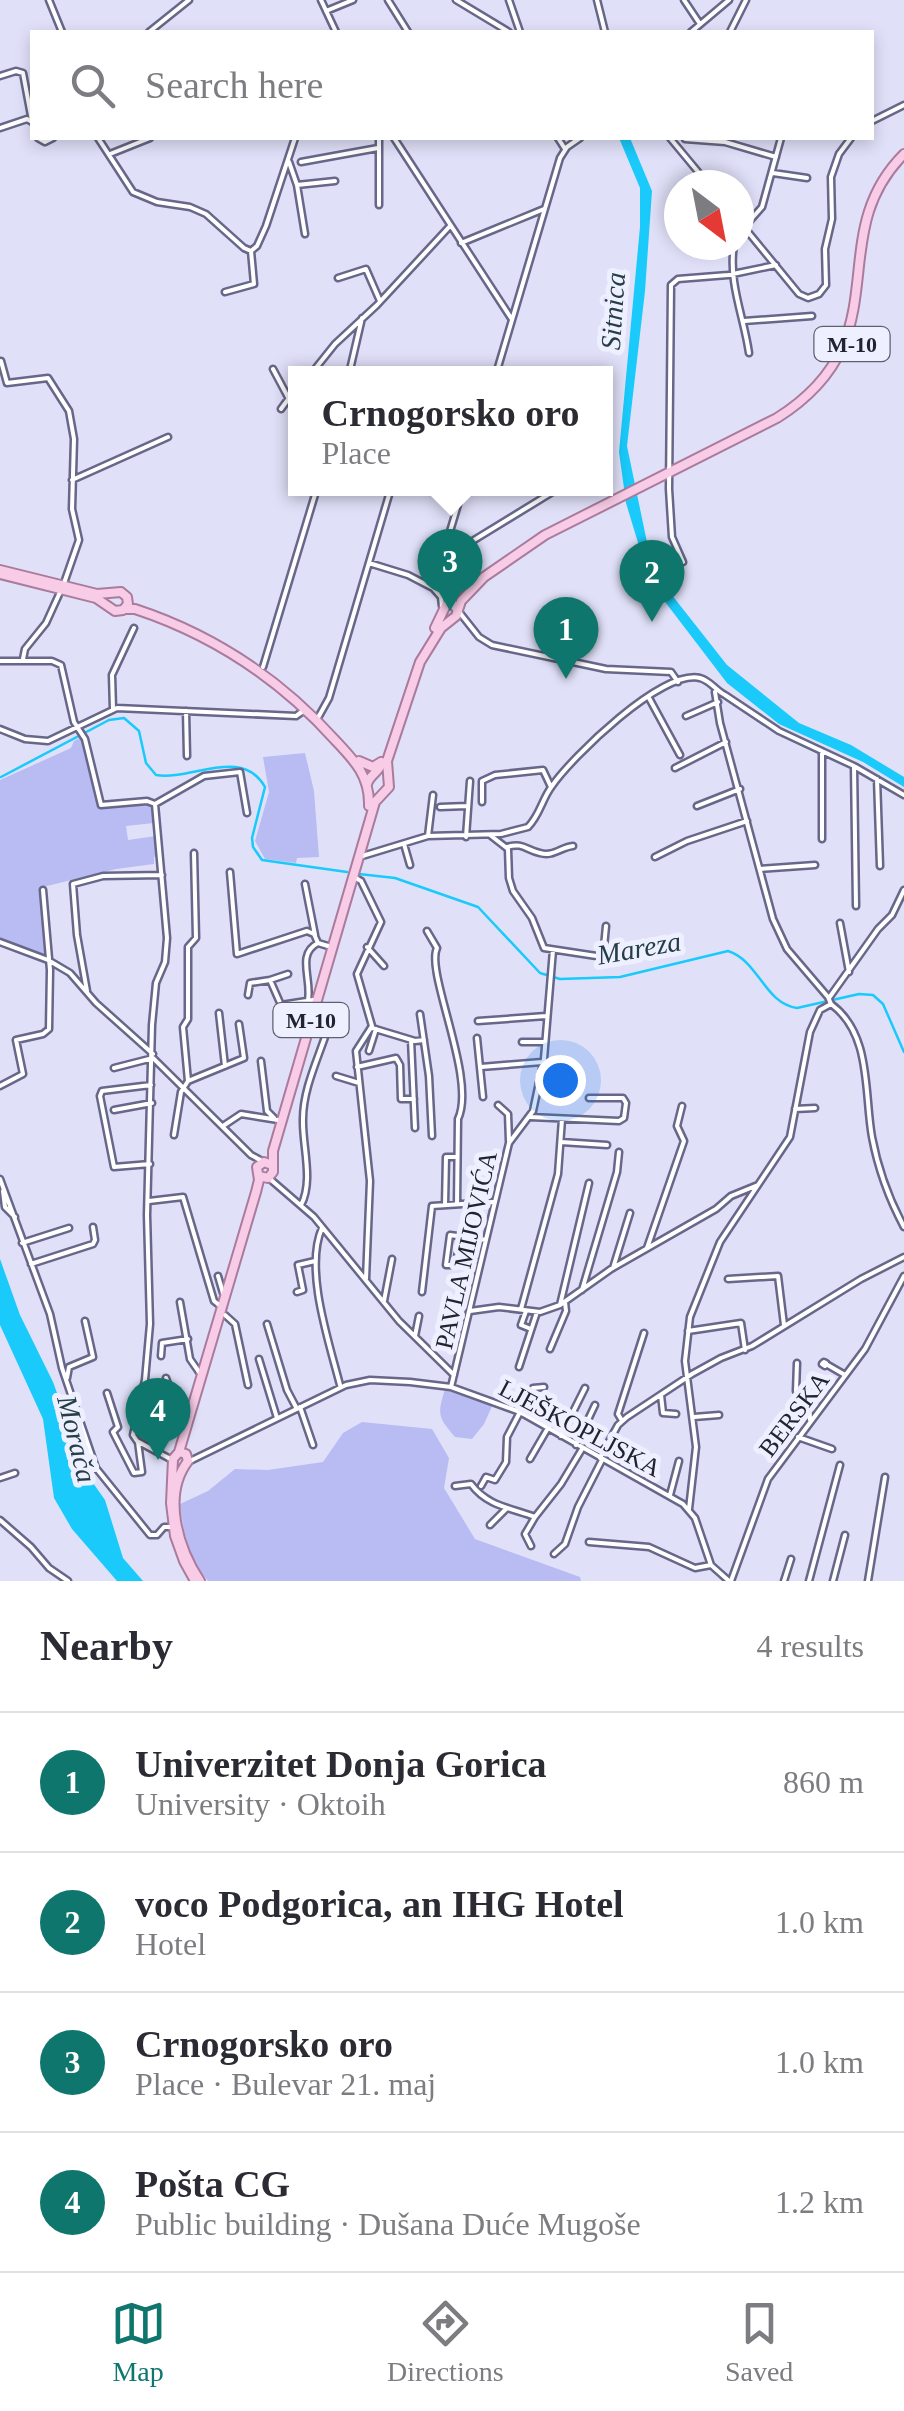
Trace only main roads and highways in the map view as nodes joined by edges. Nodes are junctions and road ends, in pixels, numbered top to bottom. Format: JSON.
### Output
{"nodes":[{"id":1,"x":904,"y":154,"type":"edge"},
{"id":2,"x":0,"y":572,"type":"edge"},
{"id":3,"x":62,"y":588,"type":"junction"},
{"id":4,"x":112,"y":594,"type":"junction"},
{"id":5,"x":128,"y":598,"type":"junction"},
{"id":6,"x":109,"y":607,"type":"junction"},
{"id":7,"x":125,"y":609,"type":"junction"},
{"id":8,"x":450,"y":611,"type":"junction"},
{"id":9,"x":384,"y":758,"type":"junction"},
{"id":10,"x":359,"y":761,"type":"junction"},
{"id":11,"x":376,"y":774,"type":"junction"},
{"id":12,"x":387,"y":779,"type":"junction"},
{"id":13,"x":367,"y":787,"type":"junction"},
{"id":14,"x":379,"y":796,"type":"junction"},
{"id":15,"x":265,"y":1170,"type":"junction"},
{"id":16,"x":224,"y":1312,"type":"junction"},
{"id":17,"x":181,"y":1459,"type":"junction"},
{"id":18,"x":198,"y":1581,"type":"edge"}],
"edges":[{"from":1,"to":8,"type":"main road","number":"M-10"},
{"from":2,"to":3,"type":"main road"},
{"from":3,"to":4,"type":"main road"},
{"from":3,"to":6,"type":"main road"},
{"from":4,"to":5,"type":"main road"},
{"from":4,"to":6,"type":"main road"},
{"from":5,"to":7,"type":"main road"},
{"from":5,"to":10,"type":"main road"},
{"from":6,"to":7,"type":"main road"},
{"from":7,"to":13,"type":"main road"},
{"from":8,"to":9,"type":"main road","number":"M-10"},
{"from":8,"to":12,"type":"main road","number":"M-10"},
{"from":9,"to":10,"type":"main road"},
{"from":9,"to":11,"type":"main road","number":"M-10"},
{"from":10,"to":11,"type":"main road"},
{"from":11,"to":12,"type":"main road"},
{"from":11,"to":13,"type":"main road","number":"M-10"},
{"from":12,"to":14,"type":"main road","number":"M-10"},
{"from":13,"to":14,"type":"main road"},
{"from":13,"to":15,"type":"main road","number":"M-10"},
{"from":14,"to":15,"type":"main road","number":"M-10"},
{"from":15,"to":16,"type":"main road","number":"M-10"},
{"from":15,"to":16,"type":"main road","number":"M-10"},
{"from":16,"to":17,"type":"main road","number":"M-10"},
{"from":16,"to":17,"type":"main road","number":"M-10"},
{"from":17,"to":18,"type":"main road","number":"M-10"},
{"from":17,"to":18,"type":"main road","number":"M-10"}]}
